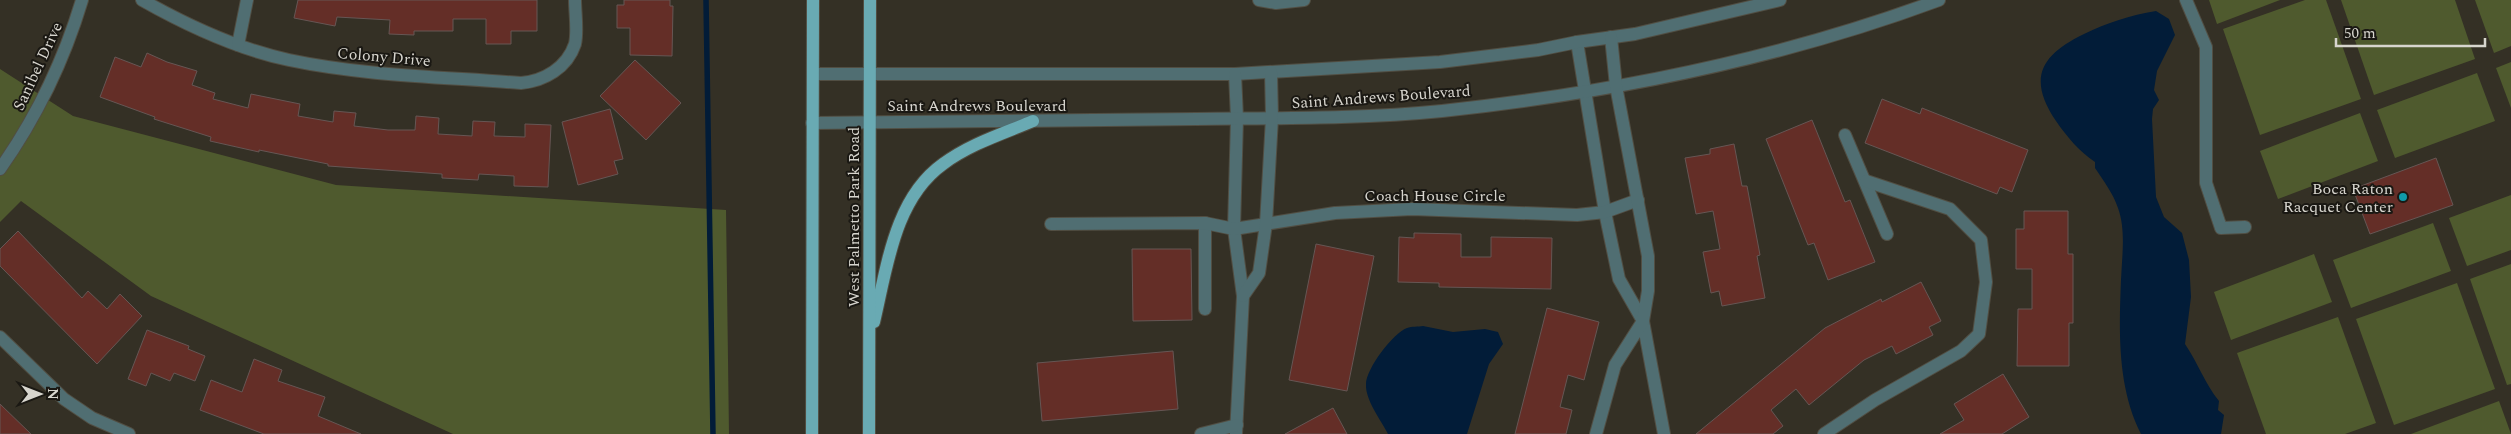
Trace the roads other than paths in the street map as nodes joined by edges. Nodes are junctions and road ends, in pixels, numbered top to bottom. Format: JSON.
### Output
{"nodes":[{"id":1,"x":82,"y":0,"type":"edge"},
{"id":2,"x":142,"y":0,"type":"edge"},
{"id":3,"x":247,"y":0,"type":"edge"},
{"id":4,"x":575,"y":0,"type":"edge"},
{"id":5,"x":813,"y":0,"type":"edge"},
{"id":6,"x":870,"y":0,"type":"edge"},
{"id":7,"x":1260,"y":0,"type":"edge"},
{"id":8,"x":1304,"y":0,"type":"edge"},
{"id":9,"x":1780,"y":0,"type":"edge"},
{"id":10,"x":1939,"y":0,"type":"edge"},
{"id":11,"x":2186,"y":0,"type":"edge"},
{"id":12,"x":1611,"y":37,"type":"junction"},
{"id":13,"x":1576,"y":42,"type":"junction"},
{"id":14,"x":238,"y":45,"type":"junction"},
{"id":15,"x":1271,"y":72,"type":"junction"},
{"id":16,"x":813,"y":74,"type":"junction"},
{"id":17,"x":870,"y":74,"type":"junction"},
{"id":18,"x":1234,"y":74,"type":"junction"},
{"id":19,"x":1616,"y":86,"type":"junction"},
{"id":20,"x":1586,"y":91,"type":"junction"},
{"id":21,"x":1238,"y":118,"type":"junction"},
{"id":22,"x":1272,"y":118,"type":"junction"},
{"id":23,"x":1033,"y":121,"type":"junction"},
{"id":24,"x":870,"y":122,"type":"junction"},
{"id":25,"x":812,"y":123,"type":"junction"},
{"id":26,"x":1845,"y":135,"type":"dead end"},
{"id":27,"x":0,"y":169,"type":"edge"},
{"id":28,"x":1866,"y":182,"type":"junction"},
{"id":29,"x":1638,"y":200,"type":"junction"},
{"id":30,"x":1605,"y":212,"type":"junction"},
{"id":31,"x":1205,"y":223,"type":"junction"},
{"id":32,"x":1051,"y":224,"type":"dead end"},
{"id":33,"x":1266,"y":224,"type":"junction"},
{"id":34,"x":2244,"y":227,"type":"dead end"},
{"id":35,"x":1234,"y":229,"type":"junction"},
{"id":36,"x":1887,"y":234,"type":"dead end"},
{"id":37,"x":1243,"y":296,"type":"junction"},
{"id":38,"x":1205,"y":309,"type":"dead end"},
{"id":39,"x":1643,"y":321,"type":"junction"},
{"id":40,"x":0,"y":337,"type":"edge"},
{"id":41,"x":869,"y":341,"type":"junction"},
{"id":42,"x":1237,"y":431,"type":"edge"},
{"id":43,"x":129,"y":434,"type":"edge"},
{"id":44,"x":812,"y":434,"type":"edge"},
{"id":45,"x":869,"y":434,"type":"edge"},
{"id":46,"x":1201,"y":434,"type":"edge"},
{"id":47,"x":1596,"y":434,"type":"edge"},
{"id":48,"x":1664,"y":434,"type":"edge"},
{"id":49,"x":1824,"y":434,"type":"edge"}],
"edges":[{"from":1,"to":27,"type":"street","name":"Sanibel Drive"},
{"from":2,"to":14,"type":"street","name":"Colony Drive"},
{"from":3,"to":14,"type":"street"},
{"from":4,"to":14,"type":"street","name":"Colony Drive"},
{"from":5,"to":16,"type":"main road"},
{"from":6,"to":17,"type":"main road","name":"West Palmetto Park Road"},
{"from":7,"to":8,"type":"street"},
{"from":9,"to":12,"type":"street","name":"Saint Andrews Boulevard"},
{"from":10,"to":19,"type":"street","name":"Saint Andrews Boulevard"},
{"from":11,"to":34,"type":"street"},
{"from":12,"to":13,"type":"street","name":"Saint Andrews Boulevard"},
{"from":12,"to":19,"type":"street"},
{"from":13,"to":15,"type":"street","name":"Saint Andrews Boulevard"},
{"from":13,"to":20,"type":"street"},
{"from":15,"to":18,"type":"street","name":"Saint Andrews Boulevard"},
{"from":15,"to":22,"type":"street"},
{"from":16,"to":17,"type":"street","name":"Saint Andrews Boulevard"},
{"from":16,"to":25,"type":"main road"},
{"from":17,"to":18,"type":"street","name":"Saint Andrews Boulevard"},
{"from":17,"to":24,"type":"main road","name":"West Palmetto Park Road"},
{"from":18,"to":21,"type":"street"},
{"from":19,"to":20,"type":"street","name":"Saint Andrews Boulevard"},
{"from":19,"to":29,"type":"street"},
{"from":20,"to":22,"type":"street","name":"Saint Andrews Boulevard"},
{"from":20,"to":30,"type":"street"},
{"from":21,"to":22,"type":"street","name":"Saint Andrews Boulevard"},
{"from":21,"to":23,"type":"street","name":"Saint Andrews Boulevard"},
{"from":21,"to":35,"type":"street"},
{"from":22,"to":33,"type":"street"},
{"from":23,"to":24,"type":"street","name":"Saint Andrews Boulevard"},
{"from":23,"to":41,"type":"main road"},
{"from":24,"to":25,"type":"street","name":"Saint Andrews Boulevard"},
{"from":24,"to":41,"type":"main road","name":"West Palmetto Park Road"},
{"from":25,"to":44,"type":"main road"},
{"from":26,"to":28,"type":"street"},
{"from":28,"to":36,"type":"street"},
{"from":28,"to":49,"type":"street"},
{"from":29,"to":30,"type":"street","name":"Coach House Circle"},
{"from":29,"to":39,"type":"street"},
{"from":30,"to":33,"type":"street","name":"Coach House Circle"},
{"from":30,"to":39,"type":"street"},
{"from":31,"to":32,"type":"street"},
{"from":31,"to":35,"type":"street"},
{"from":31,"to":38,"type":"street"},
{"from":33,"to":35,"type":"street","name":"Coach House Circle"},
{"from":33,"to":37,"type":"street"},
{"from":35,"to":37,"type":"street"},
{"from":37,"to":42,"type":"street"},
{"from":39,"to":47,"type":"street"},
{"from":39,"to":48,"type":"street"},
{"from":40,"to":43,"type":"street"},
{"from":41,"to":45,"type":"main road","name":"West Palmetto Park Road"},
{"from":42,"to":46,"type":"street"}]}
